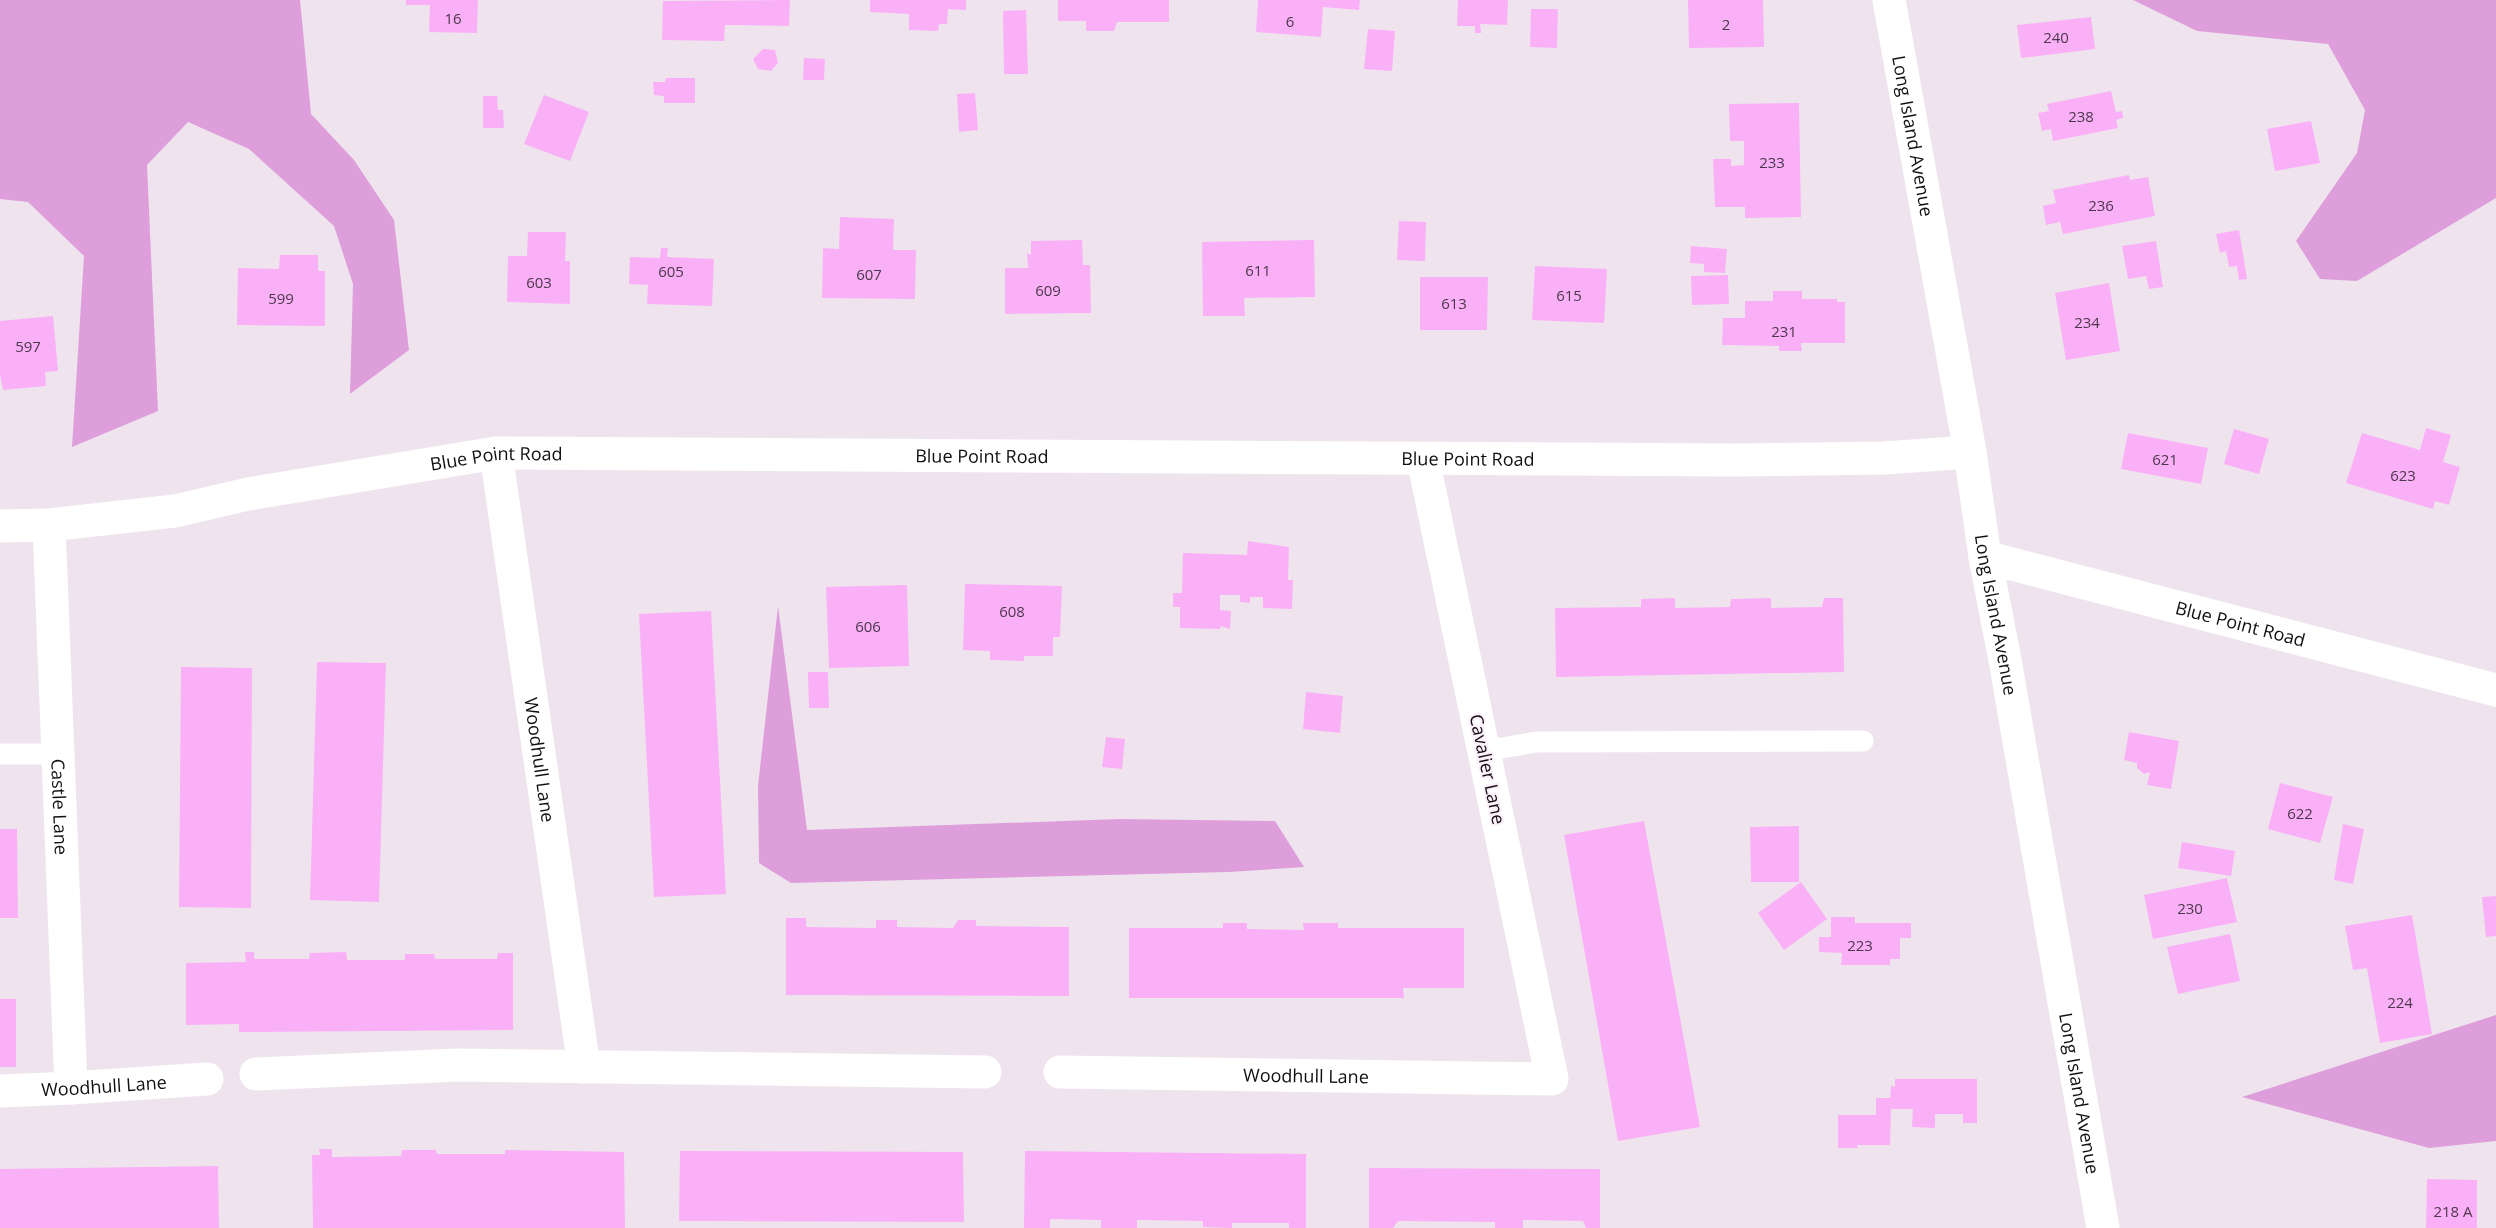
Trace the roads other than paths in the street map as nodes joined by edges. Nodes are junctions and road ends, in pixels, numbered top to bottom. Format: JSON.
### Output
{"nodes":[{"id":1,"x":1889,"y":0,"type":"edge"},
{"id":2,"x":1970,"y":452,"type":"junction"},
{"id":3,"x":496,"y":453,"type":"junction"},
{"id":4,"x":1423,"y":459,"type":"junction"},
{"id":5,"x":49,"y":525,"type":"junction"},
{"id":6,"x":0,"y":526,"type":"edge"},
{"id":7,"x":1985,"y":557,"type":"junction"},
{"id":8,"x":2496,"y":690,"type":"edge"},
{"id":9,"x":1863,"y":741,"type":"dead end"},
{"id":10,"x":1484,"y":751,"type":"junction"},
{"id":11,"x":0,"y":754,"type":"edge"},
{"id":12,"x":58,"y":754,"type":"junction"},
{"id":13,"x":584,"y":1067,"type":"junction"},
{"id":14,"x":985,"y":1072,"type":"dead end"},
{"id":15,"x":1060,"y":1072,"type":"dead end"},
{"id":16,"x":256,"y":1074,"type":"dead end"},
{"id":17,"x":207,"y":1079,"type":"dead end"},
{"id":18,"x":1552,"y":1079,"type":"joint"},
{"id":19,"x":71,"y":1088,"type":"junction"},
{"id":20,"x":0,"y":1090,"type":"edge"},
{"id":21,"x":2103,"y":1228,"type":"edge"}],
"edges":[{"from":1,"to":2,"type":"street","name":"Long Island Avenue"},
{"from":2,"to":4,"type":"street","name":"Blue Point Road"},
{"from":2,"to":7,"type":"street","name":"Long Island Avenue"},
{"from":3,"to":4,"type":"street","name":"Blue Point Road"},
{"from":3,"to":5,"type":"street","name":"Blue Point Road"},
{"from":3,"to":13,"type":"street","name":"Woodhull Lane"},
{"from":4,"to":10,"type":"street","name":"Cavalier Lane"},
{"from":5,"to":6,"type":"street","name":"Blue Point Road"},
{"from":5,"to":12,"type":"street","name":"Castle Lane"},
{"from":7,"to":8,"type":"street","name":"Blue Point Road"},
{"from":7,"to":21,"type":"street","name":"Long Island Avenue"},
{"from":9,"to":10,"type":"lane"},
{"from":10,"to":18,"type":"street","name":"Cavalier Lane"},
{"from":11,"to":12,"type":"lane"},
{"from":12,"to":19,"type":"street","name":"Castle Lane"},
{"from":13,"to":14,"type":"street"},
{"from":13,"to":16,"type":"street"},
{"from":15,"to":18,"type":"street","name":"Woodhull Lane"},
{"from":17,"to":19,"type":"street","name":"Woodhull Lane"},
{"from":19,"to":20,"type":"street","name":"Woodhull Lane"}]}
